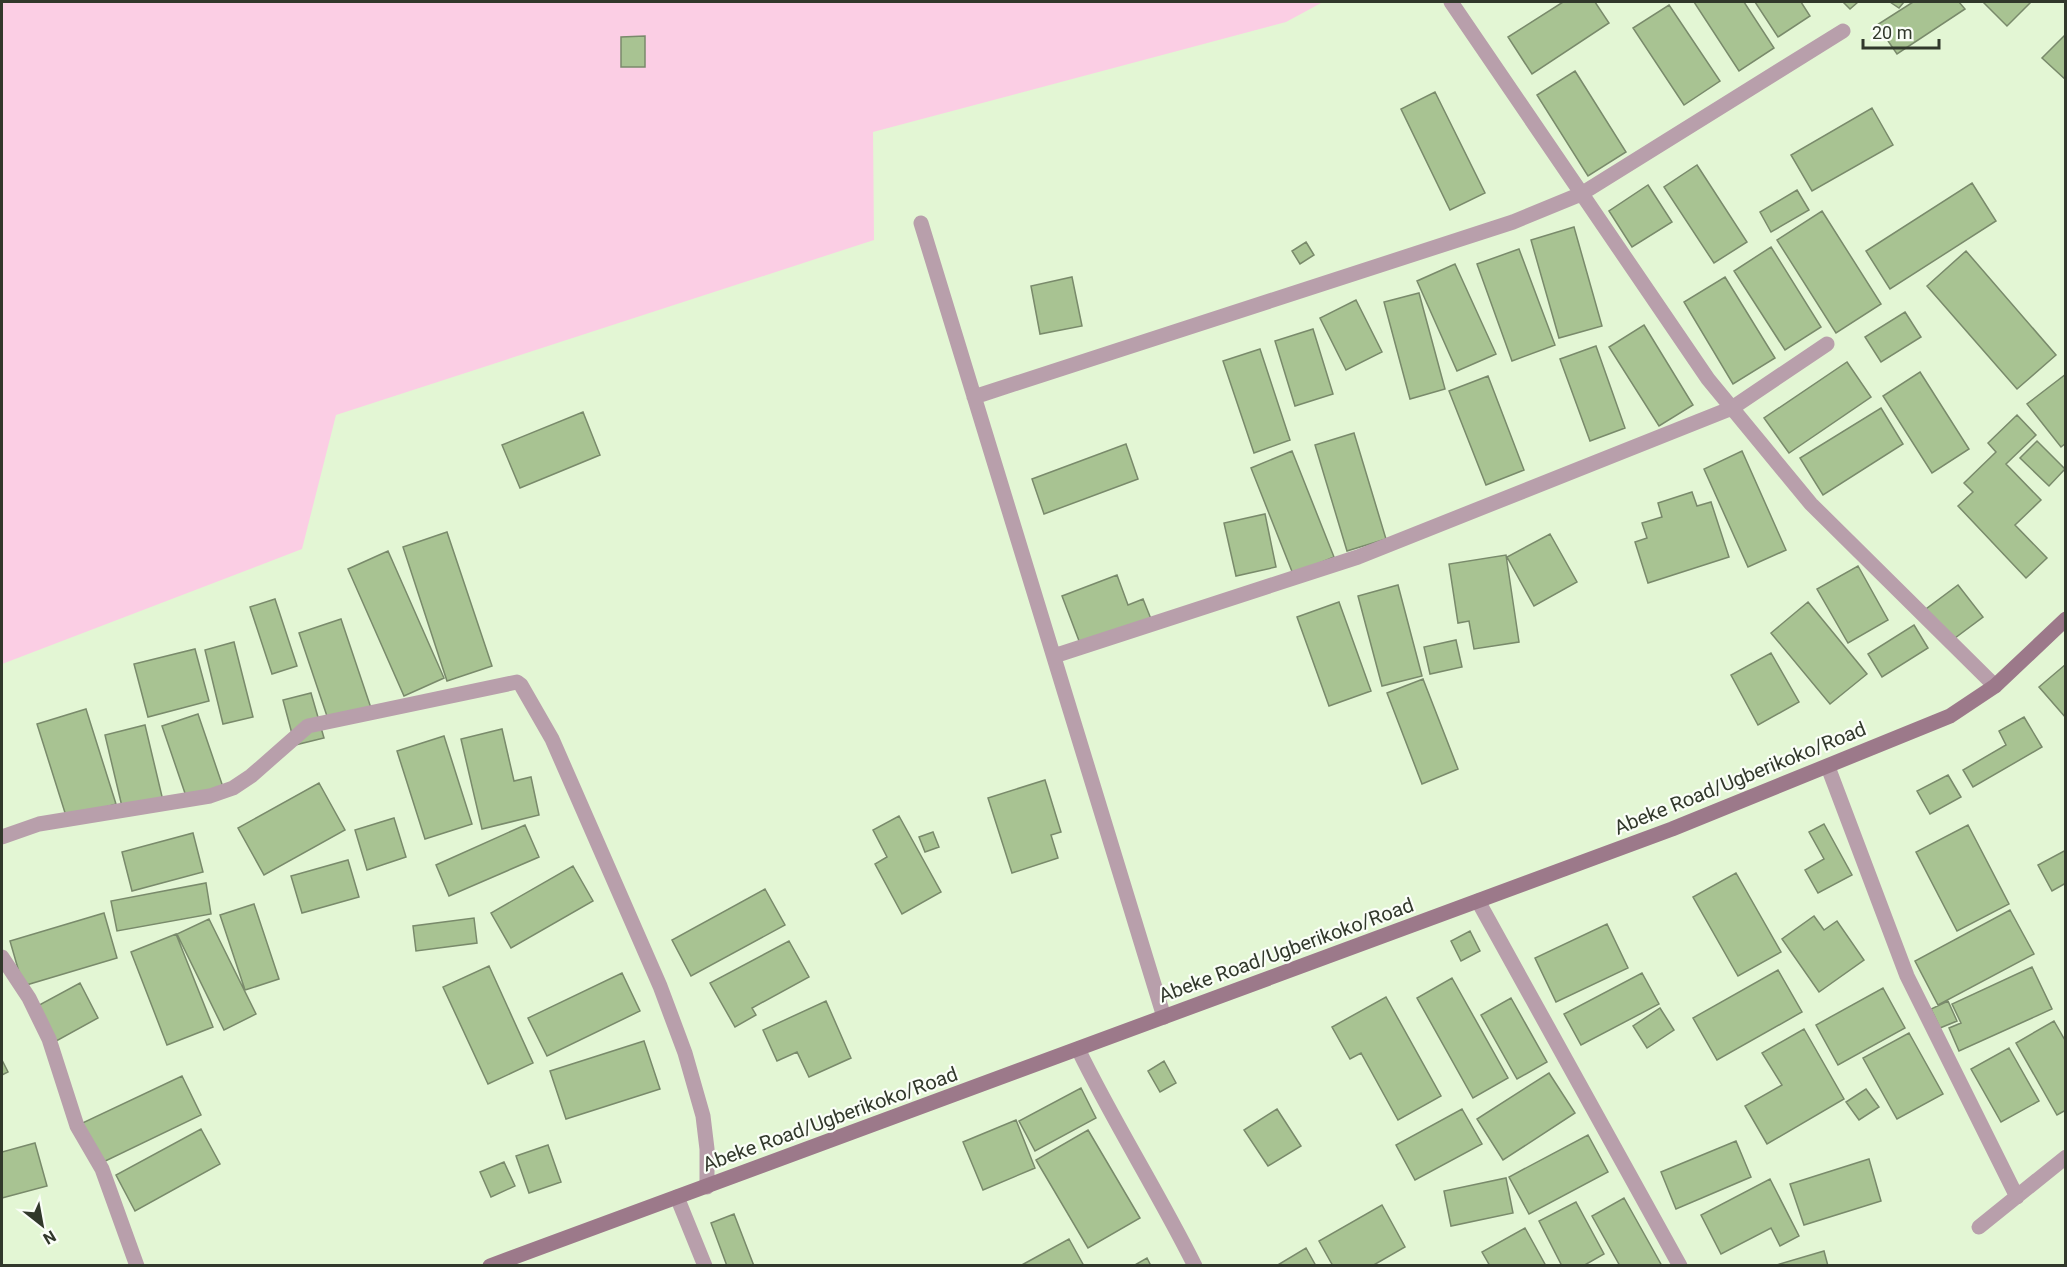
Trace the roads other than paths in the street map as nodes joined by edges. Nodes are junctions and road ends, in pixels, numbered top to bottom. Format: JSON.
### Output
{"nodes":[{"id":1,"x":1451,"y":2,"type":"edge"},
{"id":2,"x":1843,"y":32,"type":"dead end"},
{"id":3,"x":1581,"y":194,"type":"junction"},
{"id":4,"x":921,"y":223,"type":"dead end"},
{"id":5,"x":1827,"y":344,"type":"dead end"},
{"id":6,"x":974,"y":397,"type":"junction"},
{"id":7,"x":1732,"y":408,"type":"junction"},
{"id":8,"x":2066,"y":619,"type":"edge"},
{"id":9,"x":1054,"y":656,"type":"junction"},
{"id":10,"x":1995,"y":686,"type":"junction"},
{"id":11,"x":1828,"y":767,"type":"junction"},
{"id":12,"x":2,"y":837,"type":"edge"},
{"id":13,"x":1478,"y":901,"type":"junction"},
{"id":14,"x":2,"y":957,"type":"edge"},
{"id":15,"x":1164,"y":1017,"type":"junction"},
{"id":16,"x":1078,"y":1049,"type":"junction"},
{"id":17,"x":2066,"y":1157,"type":"edge"},
{"id":18,"x":707,"y":1187,"type":"junction"},
{"id":19,"x":678,"y":1197,"type":"junction"},
{"id":20,"x":2017,"y":1197,"type":"junction"},
{"id":21,"x":1979,"y":1227,"type":"dead end"},
{"id":22,"x":137,"y":1266,"type":"edge"},
{"id":23,"x":490,"y":1266,"type":"edge"},
{"id":24,"x":705,"y":1266,"type":"edge"},
{"id":25,"x":1195,"y":1266,"type":"edge"},
{"id":26,"x":1680,"y":1266,"type":"edge"}],
"edges":[{"from":1,"to":3,"type":"street"},
{"from":2,"to":3,"type":"street"},
{"from":3,"to":6,"type":"street"},
{"from":3,"to":7,"type":"street"},
{"from":4,"to":6,"type":"street"},
{"from":5,"to":7,"type":"street"},
{"from":6,"to":9,"type":"street"},
{"from":7,"to":9,"type":"street"},
{"from":7,"to":10,"type":"street"},
{"from":8,"to":10,"type":"street","name":"Abeke Road/Ugberikoko/Road"},
{"from":9,"to":15,"type":"street"},
{"from":10,"to":11,"type":"street","name":"Abeke Road/Ugberikoko/Road"},
{"from":11,"to":13,"type":"street","name":"Abeke Road/Ugberikoko/Road"},
{"from":11,"to":20,"type":"street"},
{"from":12,"to":18,"type":"street"},
{"from":13,"to":15,"type":"street","name":"Abeke Road/Ugberikoko/Road"},
{"from":13,"to":26,"type":"street"},
{"from":14,"to":22,"type":"street"},
{"from":15,"to":16,"type":"street","name":"Abeke Road/Ugberikoko/Road"},
{"from":16,"to":18,"type":"street","name":"Abeke Road/Ugberikoko/Road"},
{"from":16,"to":25,"type":"street"},
{"from":17,"to":20,"type":"street"},
{"from":18,"to":19,"type":"street","name":"Abeke Road/Ugberikoko/Road"},
{"from":19,"to":23,"type":"street","name":"Abeke Road/Ugberikoko/Road"},
{"from":19,"to":24,"type":"street"},
{"from":20,"to":21,"type":"street"}]}
